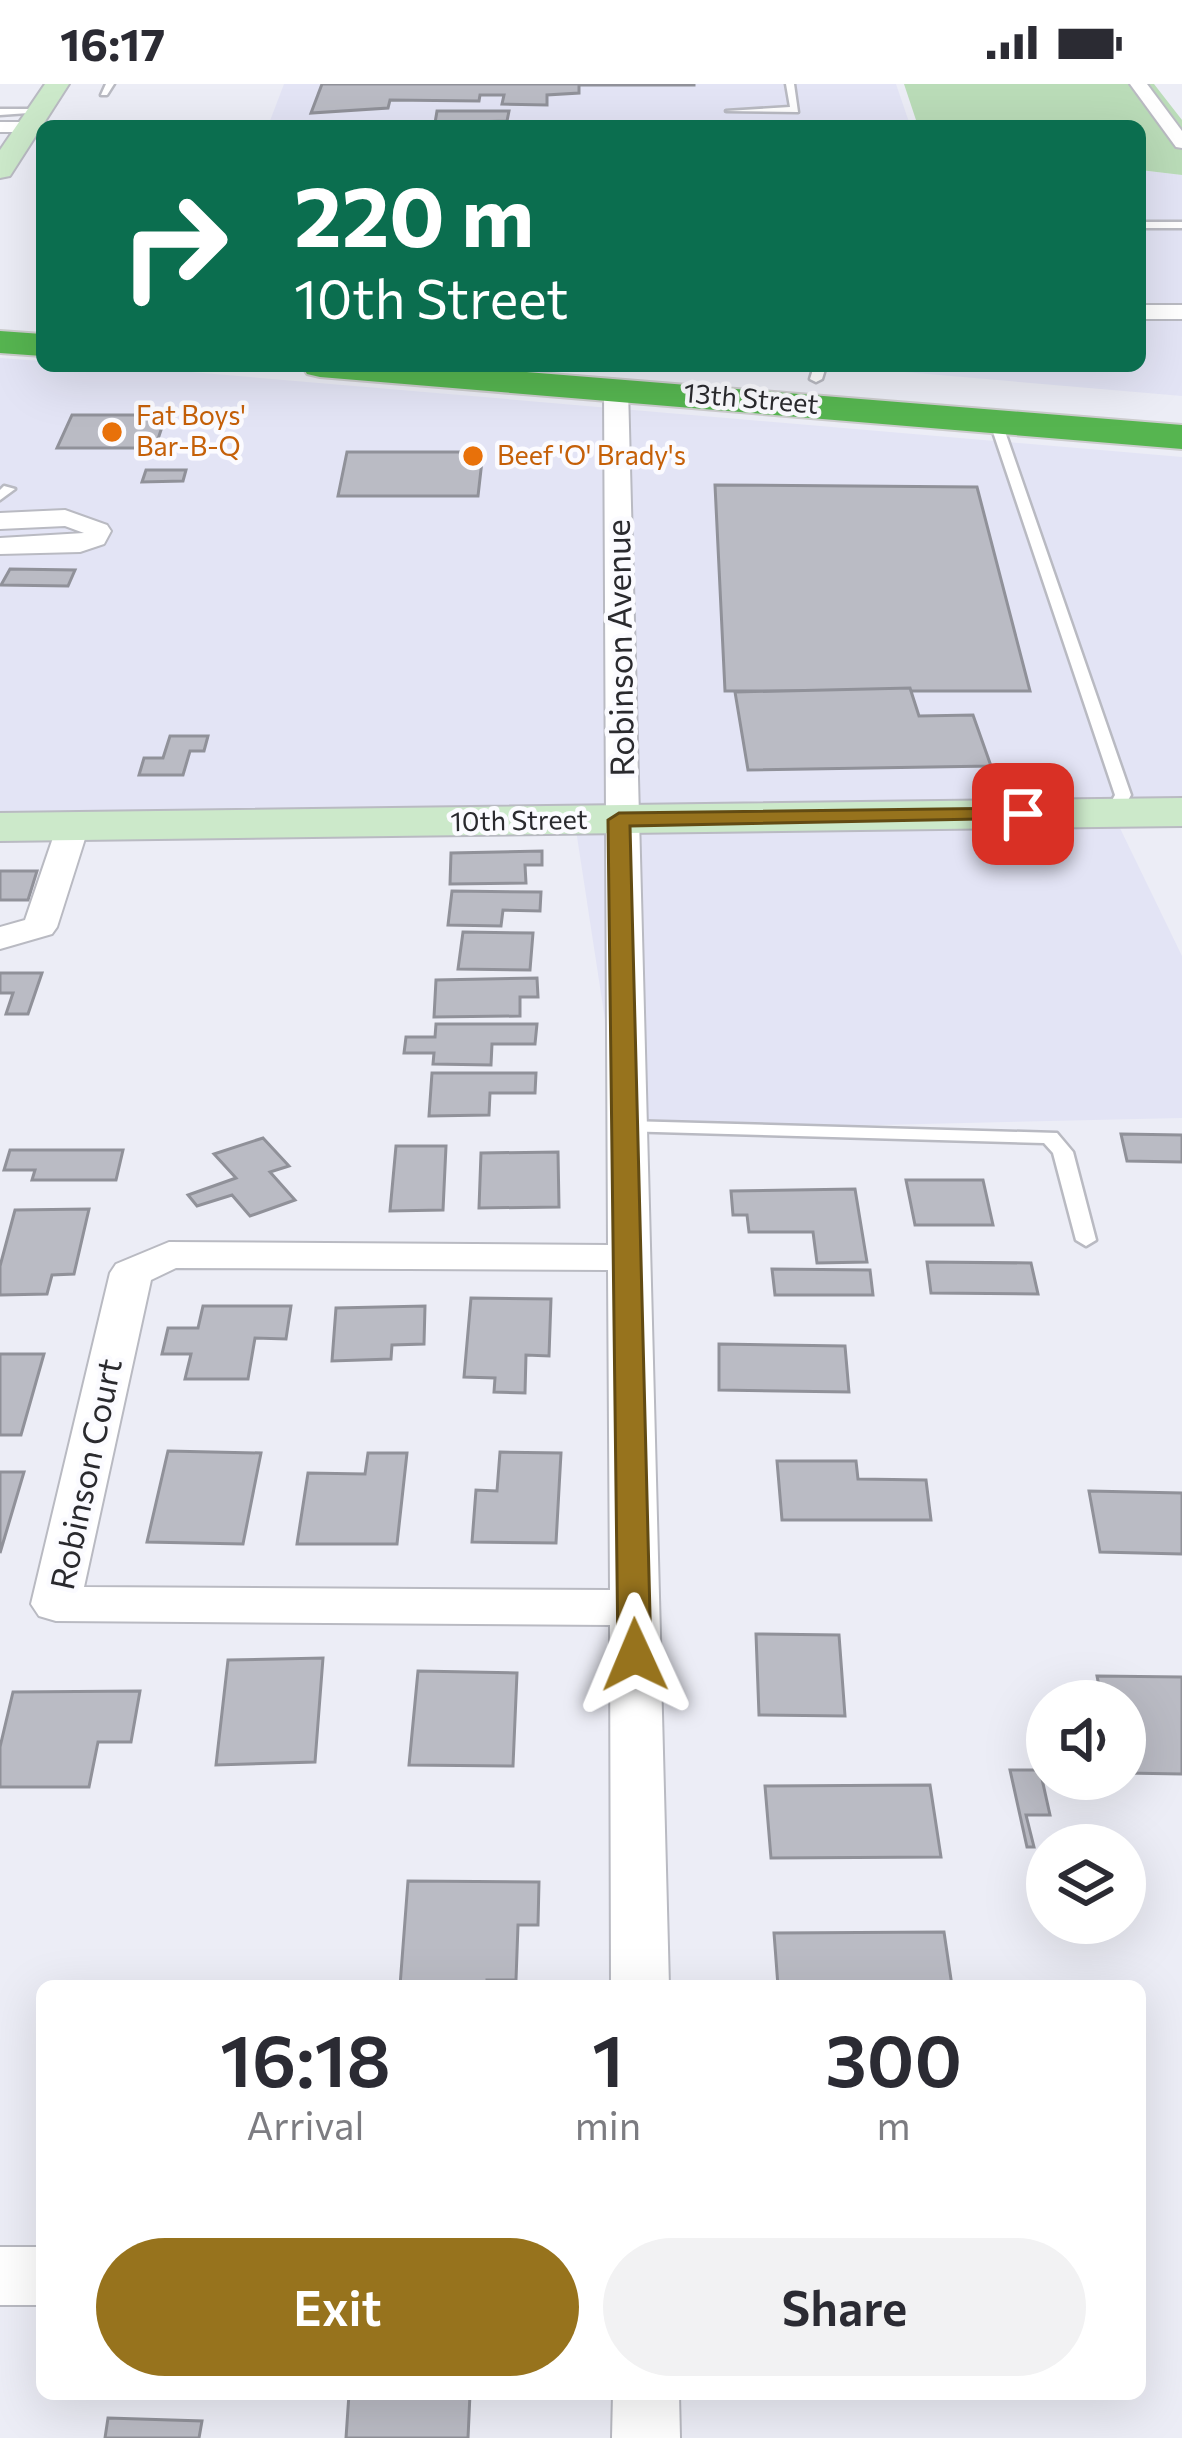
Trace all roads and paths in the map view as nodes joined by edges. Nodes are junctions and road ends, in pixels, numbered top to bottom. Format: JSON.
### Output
{"nodes":[{"id":1,"x":57,"y":84,"type":"edge"},
{"id":2,"x":790,"y":84,"type":"edge"},
{"id":3,"x":1138,"y":84,"type":"edge"},
{"id":4,"x":730,"y":111,"type":"dead end"},
{"id":5,"x":0,"y":112,"type":"edge"},
{"id":6,"x":38,"y":120,"type":"edge"},
{"id":7,"x":36,"y":122,"type":"edge"},
{"id":8,"x":36,"y":122,"type":"edge"},
{"id":9,"x":36,"y":123,"type":"edge"},
{"id":10,"x":0,"y":127,"type":"edge"},
{"id":11,"x":1182,"y":143,"type":"edge"},
{"id":12,"x":0,"y":170,"type":"edge"},
{"id":13,"x":1182,"y":225,"type":"edge"},
{"id":14,"x":1146,"y":226,"type":"edge"},
{"id":15,"x":1146,"y":312,"type":"edge"},
{"id":16,"x":1182,"y":312,"type":"edge"},
{"id":17,"x":0,"y":320,"type":"edge"},
{"id":18,"x":36,"y":322,"type":"edge"},
{"id":19,"x":0,"y":342,"type":"edge"},
{"id":20,"x":36,"y":345,"type":"edge"},
{"id":21,"x":475,"y":372,"type":"edge"},
{"id":22,"x":504,"y":372,"type":"edge"},
{"id":23,"x":818,"y":372,"type":"edge"},
{"id":24,"x":608,"y":377,"type":"edge"},
{"id":25,"x":1182,"y":411,"type":"edge"},
{"id":26,"x":1123,"y":418,"type":"junction"},
{"id":27,"x":995,"y":420,"type":"junction"},
{"id":28,"x":1182,"y":433,"type":"edge"},
{"id":29,"x":0,"y":521,"type":"edge"},
{"id":30,"x":0,"y":546,"type":"edge"},
{"id":31,"x":1182,"y":812,"type":"edge"},
{"id":32,"x":1113,"y":813,"type":"junction"},
{"id":33,"x":619,"y":820,"type":"junction"},
{"id":34,"x":73,"y":826,"type":"junction"},
{"id":35,"x":0,"y":827,"type":"edge"},
{"id":36,"x":0,"y":938,"type":"edge"},
{"id":37,"x":626,"y":1127,"type":"junction"},
{"id":38,"x":1086,"y":1240,"type":"dead end"},
{"id":39,"x":630,"y":1258,"type":"junction"},
{"id":40,"x":634,"y":1608,"type":"junction"},
{"id":41,"x":640,"y":1980,"type":"edge"},
{"id":42,"x":0,"y":2276,"type":"edge"},
{"id":43,"x":36,"y":2276,"type":"edge"},
{"id":44,"x":646,"y":2400,"type":"edge"},
{"id":45,"x":646,"y":2438,"type":"edge"}],
"edges":[{"from":1,"to":6,"type":"street"},
{"from":2,"to":4,"type":"lane"},
{"from":3,"to":11,"type":"street"},
{"from":5,"to":7,"type":"lane"},
{"from":8,"to":10,"type":"street"},
{"from":9,"to":12,"type":"street"},
{"from":13,"to":14,"type":"lane"},
{"from":15,"to":16,"type":"street"},
{"from":17,"to":18,"type":"highway"},
{"from":19,"to":20,"type":"highway"},
{"from":21,"to":24,"type":"highway","name":"13th Street"},
{"from":22,"to":24,"type":"highway"},
{"from":23,"to":26,"type":"highway","name":"13th Street"},
{"from":24,"to":26,"type":"highway"},
{"from":24,"to":27,"type":"highway","name":"13th Street"},
{"from":24,"to":33,"type":"street","name":"Robinson Avenue"},
{"from":25,"to":26,"type":"highway","name":"13th Street"},
{"from":26,"to":27,"type":"highway","name":"13th Street"},
{"from":26,"to":28,"type":"highway","name":"13th Street"},
{"from":27,"to":32,"type":"lane"},
{"from":29,"to":30,"type":"street"},
{"from":31,"to":32,"type":"street","name":"10th Street"},
{"from":32,"to":33,"type":"street","name":"10th Street"},
{"from":33,"to":34,"type":"street","name":"10th Street"},
{"from":33,"to":37,"type":"street","name":"Robinson Avenue"},
{"from":34,"to":35,"type":"street","name":"10th Street"},
{"from":34,"to":36,"type":"street"},
{"from":37,"to":38,"type":"lane"},
{"from":37,"to":39,"type":"street","name":"Robinson Avenue"},
{"from":39,"to":40,"type":"street","name":"Robinson Avenue"},
{"from":39,"to":40,"type":"street","name":"Robinson Court"},
{"from":40,"to":41,"type":"street","name":"Robinson Avenue"},
{"from":42,"to":43,"type":"street"},
{"from":44,"to":45,"type":"street"}]}
